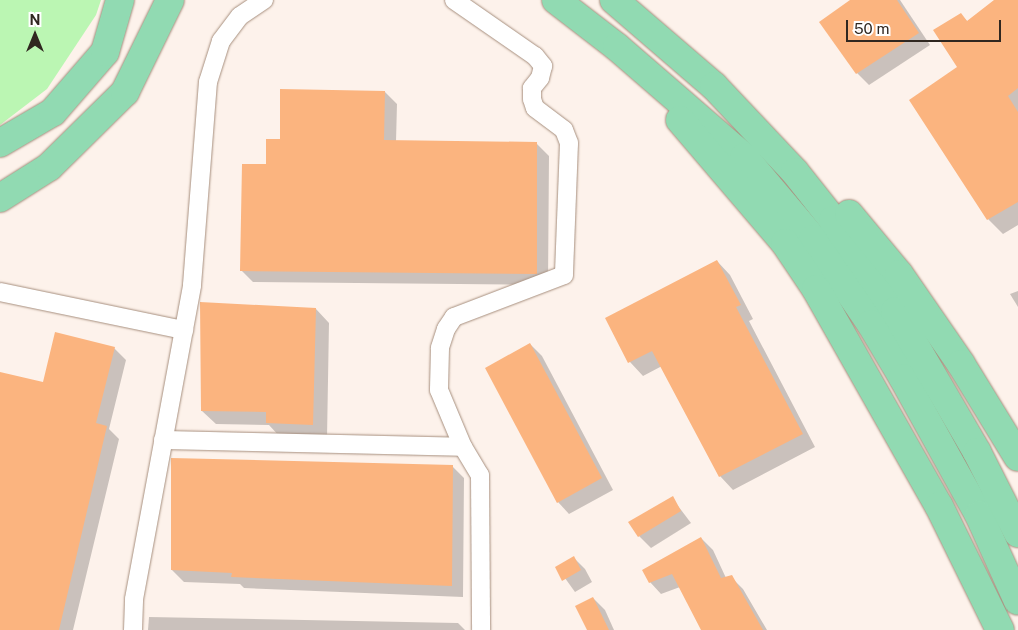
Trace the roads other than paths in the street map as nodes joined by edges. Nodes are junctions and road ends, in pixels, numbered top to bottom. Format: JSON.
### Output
{"nodes":[{"id":1,"x":120,"y":0,"type":"edge"},
{"id":2,"x":170,"y":0,"type":"edge"},
{"id":3,"x":264,"y":0,"type":"edge"},
{"id":4,"x":454,"y":0,"type":"edge"},
{"id":5,"x":556,"y":0,"type":"edge"},
{"id":6,"x":614,"y":0,"type":"edge"},
{"id":7,"x":617,"y":47,"type":"junction"},
{"id":8,"x":735,"y":108,"type":"junction"},
{"id":9,"x":0,"y":143,"type":"edge"},
{"id":10,"x":0,"y":198,"type":"edge"},
{"id":11,"x":0,"y":292,"type":"edge"},
{"id":12,"x":184,"y":330,"type":"junction"},
{"id":13,"x":162,"y":440,"type":"junction"},
{"id":14,"x":463,"y":447,"type":"junction"},
{"id":15,"x":1018,"y":457,"type":"edge"},
{"id":16,"x":1018,"y":533,"type":"edge"},
{"id":17,"x":1018,"y":600,"type":"edge"},
{"id":18,"x":133,"y":630,"type":"edge"},
{"id":19,"x":481,"y":630,"type":"edge"},
{"id":20,"x":1000,"y":630,"type":"edge"}],
"edges":[{"from":1,"to":9,"type":"highway"},
{"from":2,"to":10,"type":"highway"},
{"from":3,"to":12,"type":"street"},
{"from":4,"to":14,"type":"street"},
{"from":5,"to":7,"type":"highway"},
{"from":6,"to":8,"type":"highway"},
{"from":7,"to":17,"type":"highway"},
{"from":7,"to":20,"type":"highway"},
{"from":8,"to":15,"type":"highway"},
{"from":8,"to":16,"type":"highway"},
{"from":11,"to":12,"type":"street"},
{"from":12,"to":13,"type":"street"},
{"from":13,"to":14,"type":"street"},
{"from":13,"to":18,"type":"street"},
{"from":14,"to":19,"type":"street"}]}
